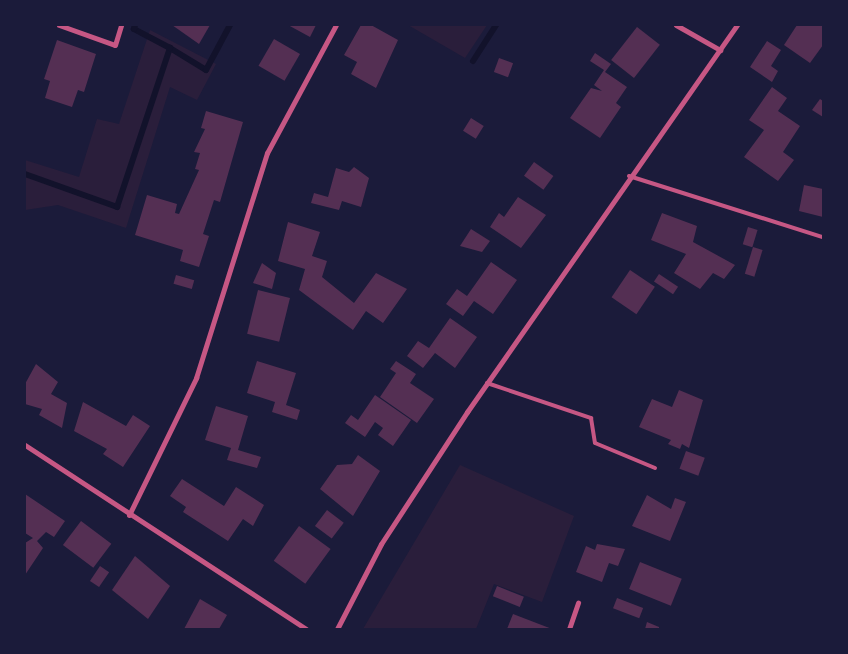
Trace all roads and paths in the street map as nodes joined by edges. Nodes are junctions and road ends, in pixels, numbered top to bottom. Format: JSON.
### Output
{"nodes":[{"id":1,"x":59,"y":25,"type":"edge"},
{"id":2,"x":121,"y":25,"type":"edge"},
{"id":3,"x":336,"y":25,"type":"edge"},
{"id":4,"x":676,"y":25,"type":"edge"},
{"id":5,"x":737,"y":25,"type":"edge"},
{"id":6,"x":720,"y":50,"type":"junction"},
{"id":7,"x":628,"y":176,"type":"junction"},
{"id":8,"x":823,"y":237,"type":"edge"},
{"id":9,"x":487,"y":384,"type":"junction"},
{"id":10,"x":25,"y":445,"type":"edge"},
{"id":11,"x":655,"y":468,"type":"dead end"},
{"id":12,"x":129,"y":515,"type":"junction"},
{"id":13,"x":578,"y":603,"type":"dead end"},
{"id":14,"x":306,"y":629,"type":"edge"},
{"id":15,"x":337,"y":629,"type":"edge"},
{"id":16,"x":569,"y":629,"type":"edge"}],
"edges":[{"from":1,"to":2,"type":"street"},
{"from":3,"to":12,"type":"street"},
{"from":4,"to":6,"type":"street"},
{"from":5,"to":6,"type":"street"},
{"from":6,"to":7,"type":"street"},
{"from":7,"to":8,"type":"lane"},
{"from":7,"to":9,"type":"street"},
{"from":9,"to":11,"type":"lane"},
{"from":9,"to":15,"type":"street"},
{"from":10,"to":12,"type":"street"},
{"from":12,"to":14,"type":"street"},
{"from":13,"to":16,"type":"street"}]}
